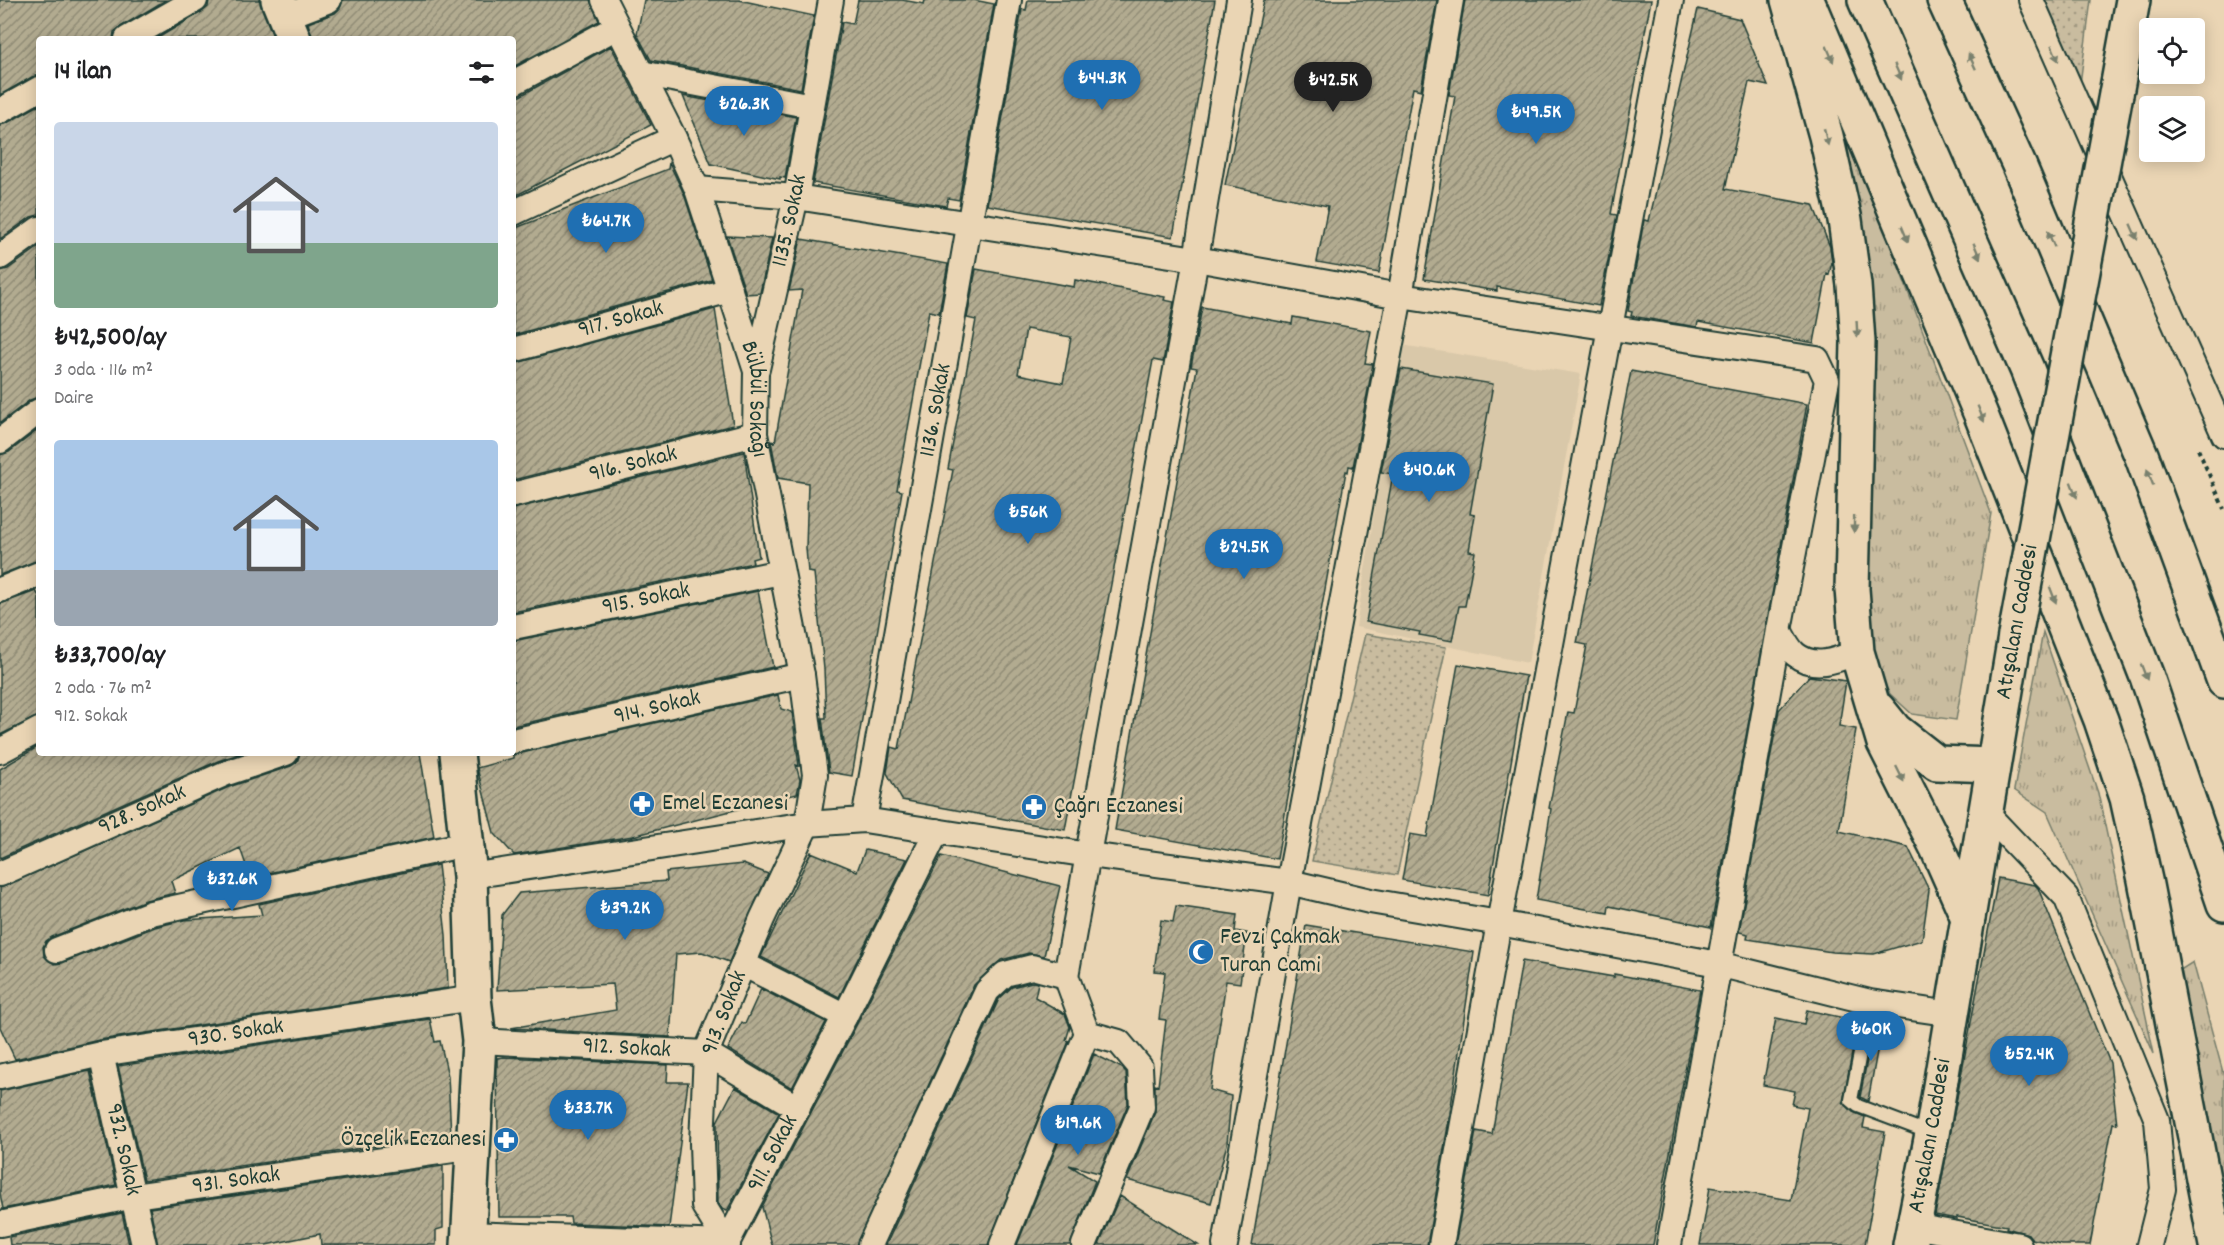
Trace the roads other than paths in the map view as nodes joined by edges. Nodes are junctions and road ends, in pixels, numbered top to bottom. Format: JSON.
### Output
{"nodes":[{"id":1,"x":195,"y":0,"type":"edge"},
{"id":2,"x":329,"y":0,"type":"edge"},
{"id":3,"x":604,"y":0,"type":"edge"},
{"id":4,"x":831,"y":0,"type":"edge"},
{"id":5,"x":1008,"y":0,"type":"edge"},
{"id":6,"x":1239,"y":0,"type":"edge"},
{"id":7,"x":1451,"y":0,"type":"edge"},
{"id":8,"x":1671,"y":0,"type":"edge"},
{"id":9,"x":1788,"y":0,"type":"edge"},
{"id":10,"x":1808,"y":0,"type":"edge"},
{"id":11,"x":1865,"y":0,"type":"edge"},
{"id":12,"x":1944,"y":0,"type":"edge"},
{"id":13,"x":2031,"y":0,"type":"edge"},
{"id":14,"x":2133,"y":0,"type":"edge"},
{"id":15,"x":286,"y":19,"type":"edge"},
{"id":16,"x":617,"y":27,"type":"junction"},
{"id":17,"x":132,"y":36,"type":"edge"},
{"id":18,"x":641,"y":73,"type":"junction"},
{"id":19,"x":516,"y":81,"type":"edge"},
{"id":20,"x":36,"y":91,"type":"edge"},
{"id":21,"x":812,"y":106,"type":"junction"},
{"id":22,"x":0,"y":111,"type":"edge"},
{"id":23,"x":675,"y":138,"type":"junction"},
{"id":24,"x":697,"y":189,"type":"junction"},
{"id":25,"x":796,"y":197,"type":"junction"},
{"id":26,"x":516,"y":212,"type":"edge"},
{"id":27,"x":969,"y":225,"type":"junction"},
{"id":28,"x":36,"y":231,"type":"edge"},
{"id":29,"x":0,"y":256,"type":"edge"},
{"id":30,"x":1196,"y":259,"type":"junction"},
{"id":31,"x":730,"y":290,"type":"junction"},
{"id":32,"x":1400,"y":296,"type":"junction"},
{"id":33,"x":1611,"y":328,"type":"junction"},
{"id":34,"x":516,"y":349,"type":"edge"},
{"id":35,"x":756,"y":371,"type":"junction"},
{"id":36,"x":36,"y":413,"type":"edge"},
{"id":37,"x":754,"y":434,"type":"junction"},
{"id":38,"x":2224,"y":435,"type":"edge"},
{"id":39,"x":0,"y":441,"type":"edge"},
{"id":40,"x":516,"y":494,"type":"edge"},
{"id":41,"x":2170,"y":532,"type":"junction"},
{"id":42,"x":781,"y":572,"type":"junction"},
{"id":43,"x":36,"y":575,"type":"edge"},
{"id":44,"x":0,"y":590,"type":"edge"},
{"id":45,"x":516,"y":626,"type":"edge"},
{"id":46,"x":1779,"y":630,"type":"junction"},
{"id":47,"x":2224,"y":641,"type":"edge"},
{"id":48,"x":1857,"y":652,"type":"junction"},
{"id":49,"x":802,"y":675,"type":"junction"},
{"id":50,"x":2224,"y":681,"type":"edge"},
{"id":51,"x":1872,"y":700,"type":"junction"},
{"id":52,"x":36,"y":732,"type":"edge"},
{"id":53,"x":516,"y":740,"type":"edge"},
{"id":54,"x":0,"y":751,"type":"edge"},
{"id":55,"x":277,"y":756,"type":"edge"},
{"id":56,"x":458,"y":756,"type":"edge"},
{"id":57,"x":1993,"y":765,"type":"junction"},
{"id":58,"x":1985,"y":812,"type":"junction"},
{"id":59,"x":864,"y":820,"type":"junction"},
{"id":60,"x":807,"y":824,"type":"junction"},
{"id":61,"x":937,"y":831,"type":"junction"},
{"id":62,"x":466,"y":844,"type":"junction"},
{"id":63,"x":1089,"y":855,"type":"junction"},
{"id":64,"x":0,"y":874,"type":"edge"},
{"id":65,"x":470,"y":876,"type":"junction"},
{"id":66,"x":1289,"y":882,"type":"junction"},
{"id":67,"x":2224,"y":904,"type":"edge"},
{"id":68,"x":1968,"y":918,"type":"junction"},
{"id":69,"x":1499,"y":923,"type":"junction"},
{"id":70,"x":57,"y":950,"type":"dead end"},
{"id":71,"x":743,"y":964,"type":"junction"},
{"id":72,"x":1718,"y":964,"type":"junction"},
{"id":73,"x":1066,"y":976,"type":"junction"},
{"id":74,"x":474,"y":998,"type":"junction"},
{"id":75,"x":1870,"y":1002,"type":"junction"},
{"id":76,"x":1952,"y":1014,"type":"junction"},
{"id":77,"x":845,"y":1016,"type":"junction"},
{"id":78,"x":1087,"y":1034,"type":"junction"},
{"id":79,"x":479,"y":1041,"type":"junction"},
{"id":80,"x":706,"y":1053,"type":"junction"},
{"id":81,"x":101,"y":1054,"type":"junction"},
{"id":82,"x":0,"y":1077,"type":"edge"},
{"id":83,"x":798,"y":1108,"type":"junction"},
{"id":84,"x":1932,"y":1134,"type":"junction"},
{"id":85,"x":474,"y":1147,"type":"junction"},
{"id":86,"x":134,"y":1196,"type":"junction"},
{"id":87,"x":0,"y":1224,"type":"edge"},
{"id":88,"x":1912,"y":1236,"type":"edge"},
{"id":89,"x":468,"y":1240,"type":"edge"},
{"id":90,"x":728,"y":1244,"type":"edge"},
{"id":91,"x":144,"y":1245,"type":"edge"},
{"id":92,"x":870,"y":1245,"type":"edge"},
{"id":93,"x":1002,"y":1245,"type":"edge"},
{"id":94,"x":1084,"y":1245,"type":"edge"},
{"id":95,"x":1226,"y":1245,"type":"edge"},
{"id":96,"x":1441,"y":1245,"type":"edge"},
{"id":97,"x":1669,"y":1245,"type":"edge"},
{"id":98,"x":2019,"y":1245,"type":"edge"},
{"id":99,"x":2149,"y":1245,"type":"edge"},
{"id":100,"x":2216,"y":1245,"type":"edge"}],
"edges":[{"from":1,"to":17,"type":"street"},
{"from":2,"to":15,"type":"street"},
{"from":3,"to":16,"type":"street","name":"Bülbül Sokağı"},
{"from":4,"to":21,"type":"street","name":"1135. Sokak"},
{"from":5,"to":27,"type":"street","name":"1136. Sokak"},
{"from":6,"to":30,"type":"street"},
{"from":7,"to":32,"type":"street"},
{"from":8,"to":33,"type":"street"},
{"from":9,"to":48,"type":"main road","one_way":true},
{"from":10,"to":100,"type":"main road","one_way":true},
{"from":11,"to":67,"type":"main road","one_way":true},
{"from":41,"to":12,"type":"main road","one_way":true},
{"from":13,"to":38,"type":"street","one_way":true},
{"from":14,"to":57,"type":"main road","name":"Atışalanı Caddesi","bridge":true},
{"from":16,"to":18,"type":"street","name":"Bülbül Sokağı"},
{"from":16,"to":19,"type":"street"},
{"from":18,"to":21,"type":"street"},
{"from":18,"to":23,"type":"street","name":"Bülbül Sokağı"},
{"from":20,"to":22,"type":"street"},
{"from":21,"to":25,"type":"street","name":"1135. Sokak"},
{"from":23,"to":24,"type":"street","name":"Bülbül Sokağı"},
{"from":23,"to":26,"type":"street"},
{"from":24,"to":25,"type":"street"},
{"from":24,"to":31,"type":"street","name":"Bülbül Sokağı"},
{"from":25,"to":27,"type":"street"},
{"from":25,"to":35,"type":"street","name":"1135. Sokak"},
{"from":27,"to":30,"type":"street"},
{"from":27,"to":59,"type":"street","name":"1136. Sokak"},
{"from":28,"to":29,"type":"street"},
{"from":30,"to":32,"type":"street"},
{"from":30,"to":63,"type":"street"},
{"from":31,"to":34,"type":"street","name":"917. Sokak"},
{"from":31,"to":35,"type":"street","name":"Bülbül Sokağı"},
{"from":32,"to":33,"type":"street"},
{"from":32,"to":66,"type":"street"},
{"from":33,"to":46,"type":"street"},
{"from":33,"to":69,"type":"street"},
{"from":35,"to":37,"type":"street","name":"Bülbül Sokağı"},
{"from":36,"to":39,"type":"street"},
{"from":37,"to":40,"type":"street","name":"916. Sokak"},
{"from":37,"to":42,"type":"street","name":"Bülbül Sokağı"},
{"from":41,"to":47,"type":"main road"},
{"from":41,"to":50,"type":"main road"},
{"from":42,"to":45,"type":"street","name":"915. Sokak"},
{"from":42,"to":49,"type":"street","name":"Bülbül Sokağı"},
{"from":43,"to":44,"type":"street"},
{"from":46,"to":48,"type":"street"},
{"from":46,"to":72,"type":"street"},
{"from":48,"to":51,"type":"main road"},
{"from":49,"to":53,"type":"street","name":"914. Sokak"},
{"from":49,"to":60,"type":"street","name":"Bülbül Sokağı"},
{"from":51,"to":57,"type":"main road"},
{"from":51,"to":68,"type":"main road","one_way":true},
{"from":52,"to":54,"type":"street"},
{"from":55,"to":64,"type":"street","name":"928. Sokak"},
{"from":56,"to":62,"type":"main road"},
{"from":57,"to":58,"type":"main road","name":"Atışalanı Caddesi"},
{"from":58,"to":68,"type":"main road","name":"Atışalanı Caddesi"},
{"from":58,"to":99,"type":"street"},
{"from":59,"to":60,"type":"street"},
{"from":59,"to":61,"type":"street"},
{"from":60,"to":65,"type":"street"},
{"from":60,"to":71,"type":"street","name":"913. Sokak"},
{"from":61,"to":63,"type":"street"},
{"from":61,"to":77,"type":"street","name":"911. Sokak"},
{"from":62,"to":65,"type":"main road"},
{"from":62,"to":70,"type":"street"},
{"from":63,"to":66,"type":"street"},
{"from":63,"to":73,"type":"street"},
{"from":65,"to":74,"type":"main road"},
{"from":66,"to":69,"type":"street"},
{"from":66,"to":95,"type":"street"},
{"from":68,"to":76,"type":"main road","name":"Atışalanı Caddesi"},
{"from":69,"to":72,"type":"street"},
{"from":69,"to":96,"type":"street"},
{"from":71,"to":77,"type":"street"},
{"from":71,"to":80,"type":"street","name":"913. Sokak"},
{"from":72,"to":75,"type":"street"},
{"from":72,"to":97,"type":"street"},
{"from":73,"to":78,"type":"street"},
{"from":73,"to":92,"type":"street"},
{"from":74,"to":79,"type":"main road"},
{"from":74,"to":81,"type":"street","name":"930. Sokak"},
{"from":75,"to":76,"type":"street"},
{"from":75,"to":84,"type":"lane"},
{"from":76,"to":84,"type":"main road","name":"Atışalanı Caddesi"},
{"from":77,"to":83,"type":"street","name":"911. Sokak"},
{"from":78,"to":93,"type":"street"},
{"from":78,"to":94,"type":"street"},
{"from":79,"to":80,"type":"street","name":"912. Sokak"},
{"from":79,"to":85,"type":"main road"},
{"from":80,"to":83,"type":"street","name":"912. Sokak"},
{"from":80,"to":90,"type":"street","name":"913. Sokak"},
{"from":81,"to":82,"type":"street","name":"930. Sokak"},
{"from":81,"to":86,"type":"street","name":"932. Sokak"},
{"from":83,"to":90,"type":"street","name":"911. Sokak"},
{"from":84,"to":88,"type":"main road","name":"Atışalanı Caddesi"},
{"from":85,"to":86,"type":"street","name":"931. Sokak"},
{"from":85,"to":89,"type":"main road"},
{"from":86,"to":87,"type":"street","name":"931. Sokak"},
{"from":86,"to":91,"type":"street","name":"932. Sokak"},
{"from":88,"to":98,"type":"street"},
{"from":89,"to":90,"type":"street"}]}
